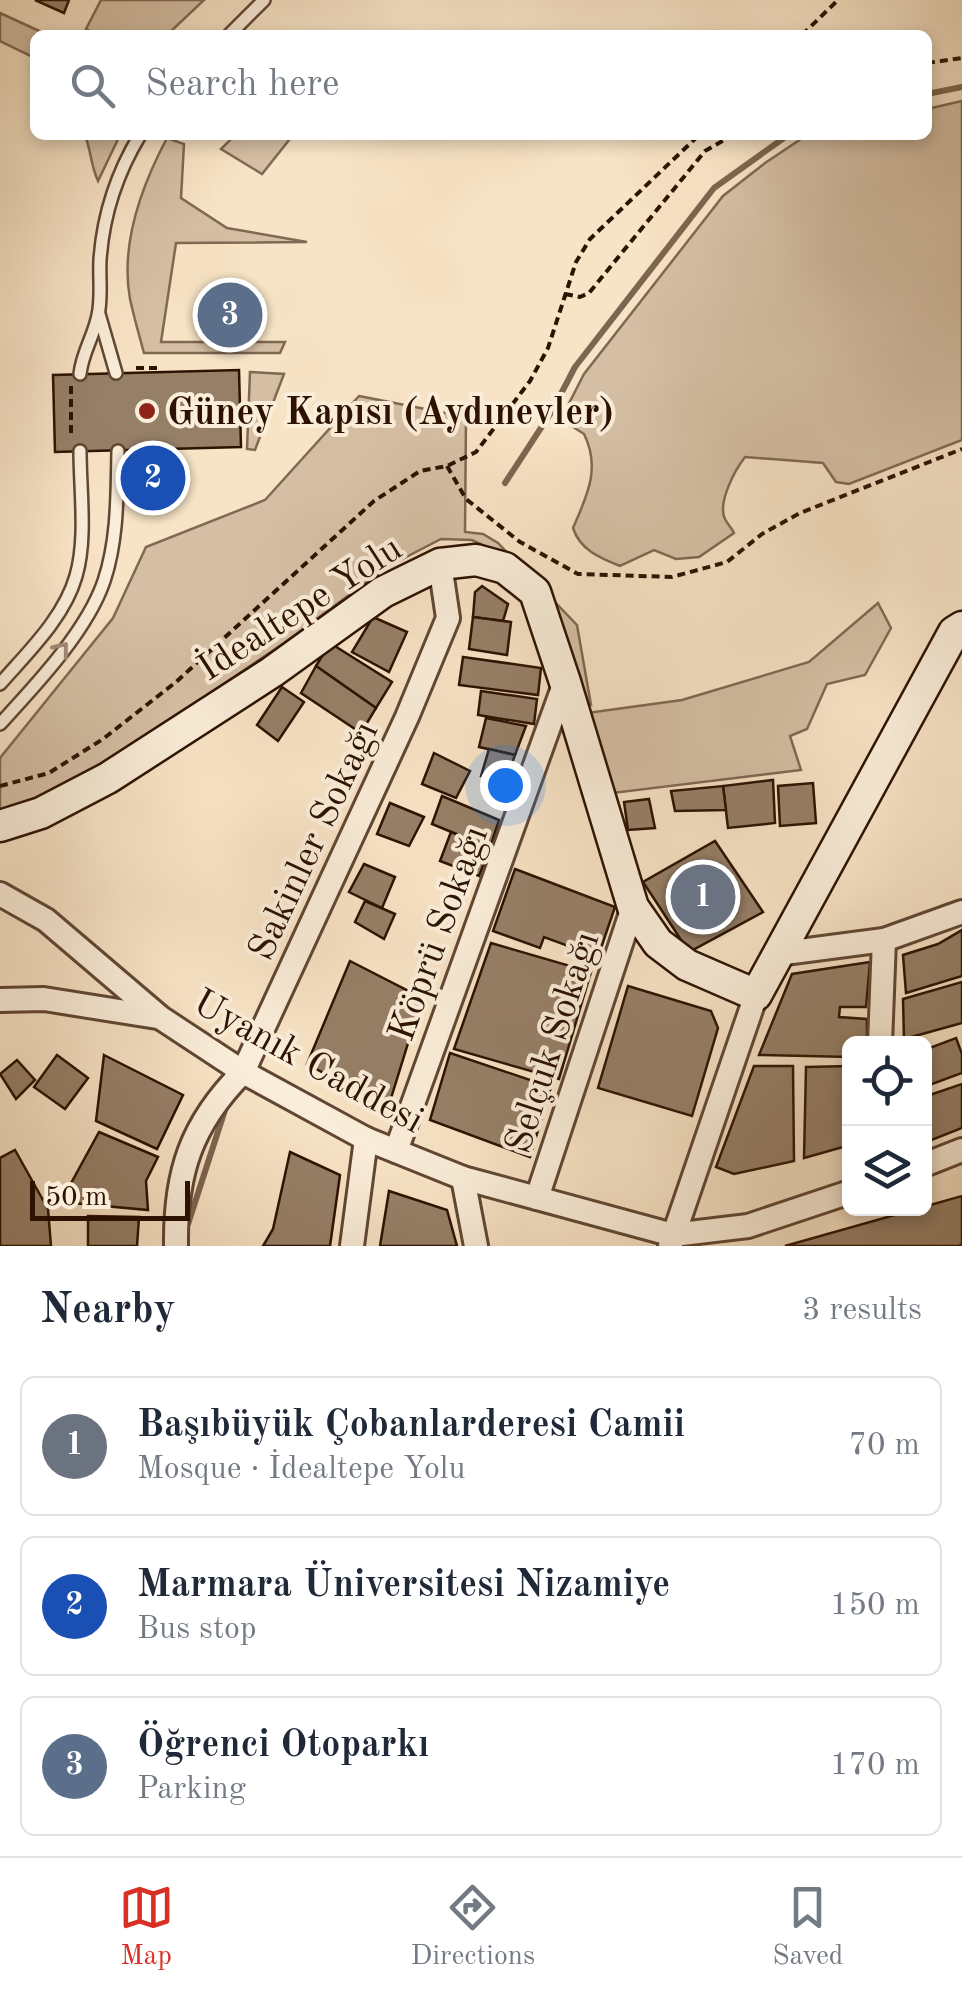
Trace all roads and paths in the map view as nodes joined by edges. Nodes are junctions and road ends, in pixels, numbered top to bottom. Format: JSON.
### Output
{"nodes":[{"id":1,"x":264,"y":0,"type":"edge"},
{"id":2,"x":838,"y":0,"type":"edge"},
{"id":3,"x":235,"y":30,"type":"edge"},
{"id":4,"x":807,"y":30,"type":"edge"},
{"id":5,"x":962,"y":58,"type":"edge"},
{"id":6,"x":932,"y":62,"type":"edge"},
{"id":7,"x":137,"y":140,"type":"edge"},
{"id":8,"x":695,"y":140,"type":"edge"},
{"id":9,"x":724,"y":140,"type":"edge"},
{"id":10,"x":566,"y":294,"type":"junction"},
{"id":11,"x":98,"y":314,"type":"junction"},
{"id":12,"x":136,"y":368,"type":"dead end"},
{"id":13,"x":160,"y":368,"type":"dead end"},
{"id":14,"x":116,"y":373,"type":"dead end"},
{"id":15,"x":80,"y":374,"type":"dead end"},
{"id":16,"x":962,"y":449,"type":"edge"},
{"id":17,"x":118,"y":450,"type":"dead end"},
{"id":18,"x":80,"y":451,"type":"dead end"},
{"id":19,"x":137,"y":453,"type":"dead end"},
{"id":20,"x":160,"y":453,"type":"dead end"},
{"id":21,"x":446,"y":466,"type":"junction"},
{"id":22,"x":440,"y":564,"type":"junction"},
{"id":23,"x":962,"y":626,"type":"edge"},
{"id":24,"x":565,"y":682,"type":"junction"},
{"id":25,"x":0,"y":684,"type":"edge"},
{"id":26,"x":0,"y":724,"type":"edge"},
{"id":27,"x":0,"y":786,"type":"edge"},
{"id":28,"x":0,"y":826,"type":"edge"},
{"id":29,"x":0,"y":894,"type":"edge"},
{"id":30,"x":633,"y":907,"type":"junction"},
{"id":31,"x":962,"y":912,"type":"edge"},
{"id":32,"x":884,"y":940,"type":"junction"},
{"id":33,"x":777,"y":954,"type":"junction"},
{"id":34,"x":756,"y":995,"type":"junction"},
{"id":35,"x":0,"y":1000,"type":"edge"},
{"id":36,"x":161,"y":1018,"type":"junction"},
{"id":37,"x":880,"y":1036,"type":"edge"},
{"id":38,"x":243,"y":1072,"type":"junction"},
{"id":39,"x":366,"y":1139,"type":"junction"},
{"id":40,"x":962,"y":1150,"type":"edge"},
{"id":41,"x":396,"y":1152,"type":"junction"},
{"id":42,"x":932,"y":1162,"type":"edge"},
{"id":43,"x":463,"y":1178,"type":"junction"},
{"id":44,"x":842,"y":1195,"type":"edge"},
{"id":45,"x":537,"y":1198,"type":"junction"},
{"id":46,"x":671,"y":1241,"type":"edge"},
{"id":47,"x":176,"y":1246,"type":"edge"},
{"id":48,"x":352,"y":1246,"type":"edge"},
{"id":49,"x":476,"y":1246,"type":"edge"}],
"edges":[{"from":1,"to":3,"type":"lane"},
{"from":2,"to":4,"type":"path"},
{"from":5,"to":6,"type":"path"},
{"from":7,"to":11,"type":"lane"},
{"from":8,"to":10,"type":"path"},
{"from":9,"to":10,"type":"path"},
{"from":10,"to":21,"type":"path"},
{"from":11,"to":14,"type":"lane"},
{"from":11,"to":15,"type":"lane"},
{"from":12,"to":13,"type":"path"},
{"from":16,"to":21,"type":"path"},
{"from":26,"to":17,"type":"lane","one_way":true},
{"from":18,"to":25,"type":"lane"},
{"from":19,"to":20,"type":"path"},
{"from":21,"to":27,"type":"path"},
{"from":22,"to":24,"type":"main road","name":"İdealtepe Yolu"},
{"from":22,"to":28,"type":"main road","name":"İdealtepe Yolu"},
{"from":22,"to":38,"type":"street","name":"Sakinler Sokağı"},
{"from":23,"to":33,"type":"main road"},
{"from":24,"to":30,"type":"main road","name":"İdealtepe Yolu"},
{"from":24,"to":41,"type":"street","name":"Köprü Sokağı"},
{"from":29,"to":36,"type":"street","name":"Uyanık Caddesi"},
{"from":30,"to":34,"type":"main road","name":"İdealtepe Yolu"},
{"from":30,"to":45,"type":"street","name":"Selçuk Sokağı"},
{"from":31,"to":32,"type":"street"},
{"from":32,"to":33,"type":"street"},
{"from":32,"to":37,"type":"street"},
{"from":33,"to":34,"type":"main road"},
{"from":34,"to":46,"type":"street"},
{"from":35,"to":36,"type":"street"},
{"from":36,"to":38,"type":"street","name":"Uyanık Caddesi"},
{"from":38,"to":39,"type":"street","name":"Uyanık Caddesi"},
{"from":38,"to":47,"type":"street","name":"Sakinler Sokağı"},
{"from":39,"to":41,"type":"street","name":"Uyanık Caddesi"},
{"from":39,"to":48,"type":"street"},
{"from":40,"to":42,"type":"street"},
{"from":41,"to":43,"type":"street","name":"Uyanık Caddesi"},
{"from":43,"to":45,"type":"street","name":"Uyanık Caddesi"},
{"from":43,"to":49,"type":"street"},
{"from":44,"to":46,"type":"street","name":"Uyanık Caddesi"},
{"from":45,"to":46,"type":"street","name":"Uyanık Caddesi"}]}
